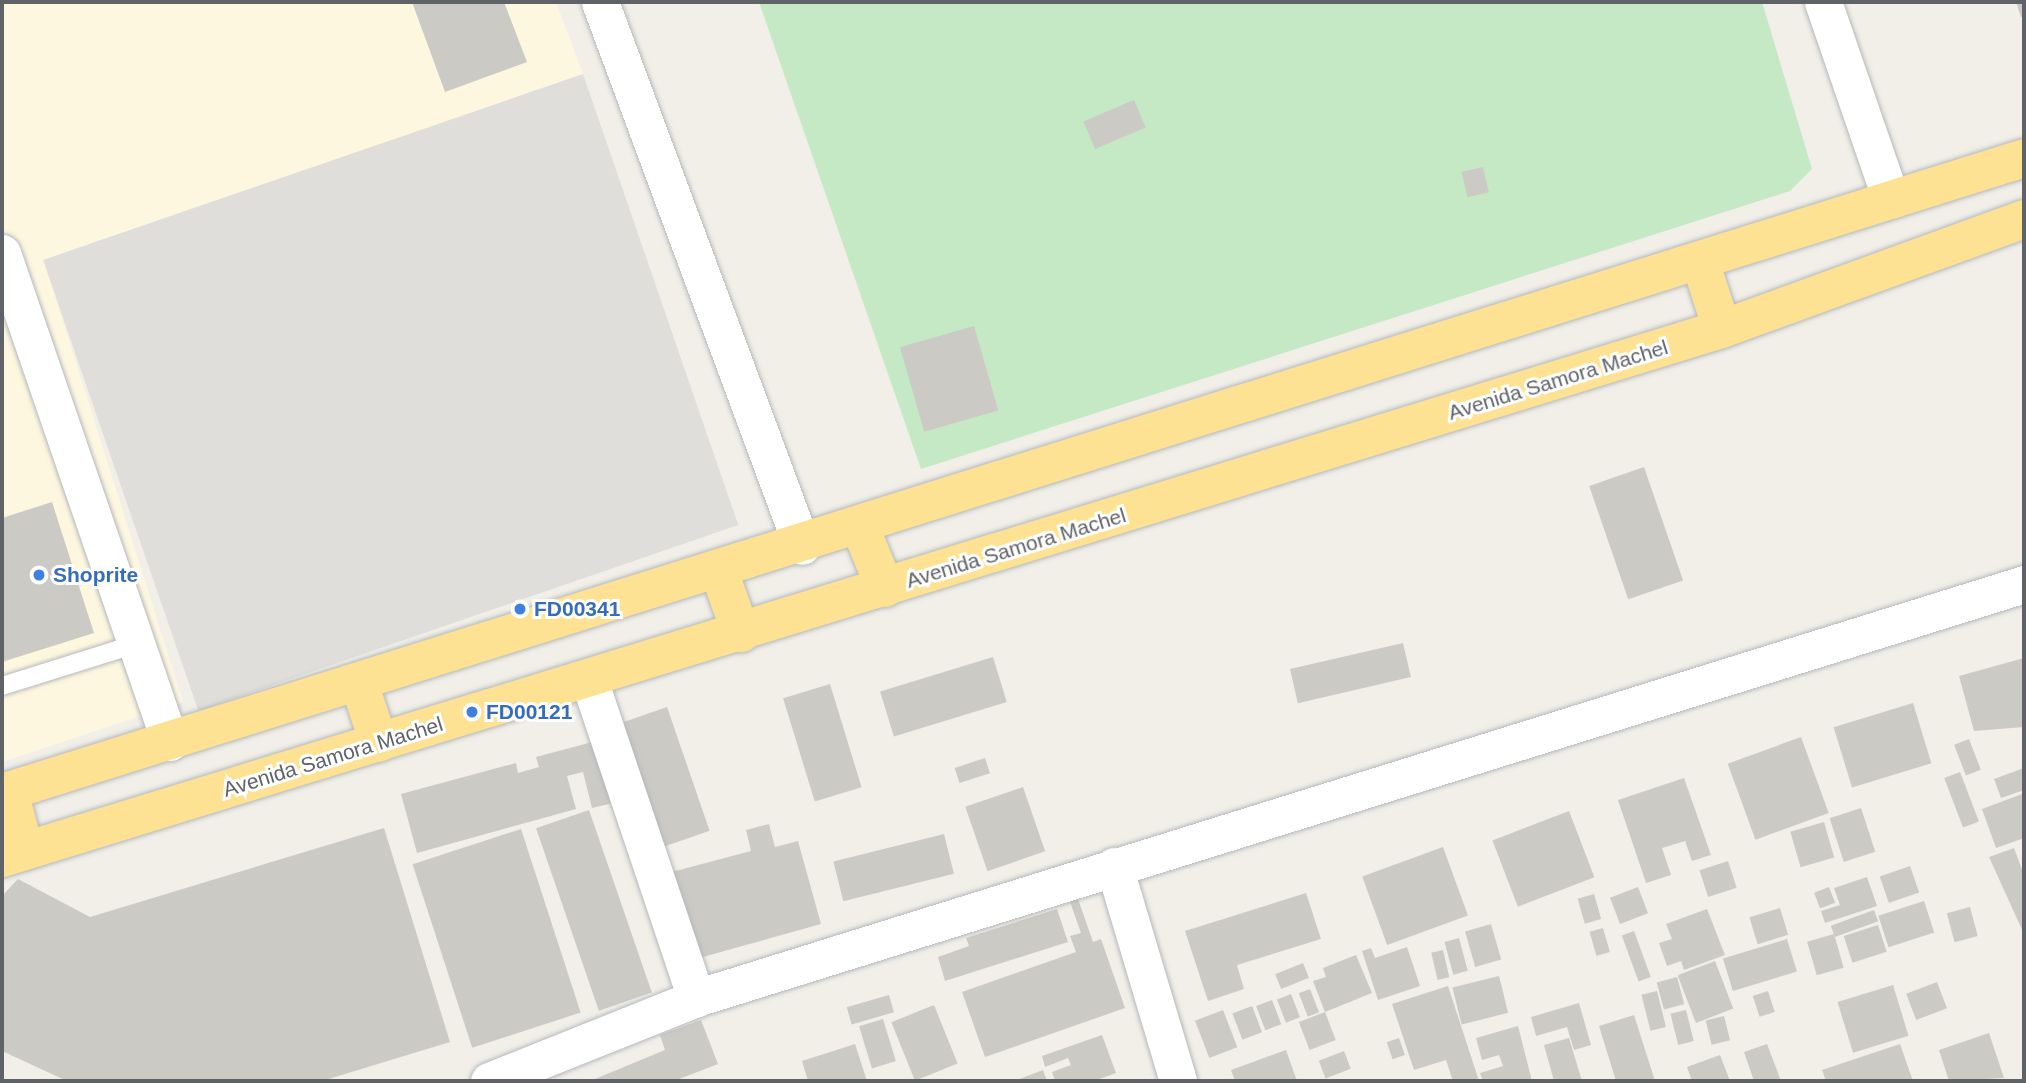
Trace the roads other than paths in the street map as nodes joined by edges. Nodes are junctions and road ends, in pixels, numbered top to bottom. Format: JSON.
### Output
{"nodes":[{"id":1,"x":600,"y":2,"type":"edge"},
{"id":2,"x":1823,"y":2,"type":"edge"},
{"id":3,"x":2024,"y":158,"type":"edge"},
{"id":4,"x":1891,"y":200,"type":"junction"},
{"id":5,"x":2024,"y":219,"type":"edge"},
{"id":6,"x":1700,"y":261,"type":"junction"},
{"id":7,"x":5,"y":272,"type":"edge"},
{"id":8,"x":1722,"y":329,"type":"junction"},
{"id":9,"x":860,"y":527,"type":"junction"},
{"id":10,"x":802,"y":546,"type":"junction"},
{"id":11,"x":719,"y":571,"type":"junction"},
{"id":12,"x":2024,"y":584,"type":"edge"},
{"id":13,"x":885,"y":588,"type":"junction"},
{"id":14,"x":741,"y":632,"type":"junction"},
{"id":15,"x":136,"y":644,"type":"junction"},
{"id":16,"x":589,"y":680,"type":"junction"},
{"id":17,"x":359,"y":683,"type":"junction"},
{"id":18,"x":2,"y":686,"type":"edge"},
{"id":19,"x":170,"y":742,"type":"junction"},
{"id":20,"x":379,"y":743,"type":"junction"},
{"id":21,"x":5,"y":792,"type":"edge"},
{"id":22,"x":13,"y":855,"type":"edge"},
{"id":23,"x":1114,"y":866,"type":"junction"},
{"id":24,"x":696,"y":998,"type":"junction"},
{"id":25,"x":489,"y":1081,"type":"edge"},
{"id":26,"x":1178,"y":1081,"type":"edge"}],
"edges":[{"from":1,"to":10,"type":"street"},
{"from":2,"to":4,"type":"street"},
{"from":3,"to":4,"type":"highway"},
{"from":4,"to":6,"type":"highway"},
{"from":5,"to":8,"type":"highway","name":"Avenida Samora Machel"},
{"from":6,"to":8,"type":"highway"},
{"from":6,"to":9,"type":"highway"},
{"from":7,"to":15,"type":"street"},
{"from":8,"to":13,"type":"highway","name":"Avenida Samora Machel"},
{"from":9,"to":10,"type":"highway"},
{"from":9,"to":13,"type":"highway"},
{"from":10,"to":11,"type":"highway"},
{"from":11,"to":14,"type":"highway"},
{"from":11,"to":17,"type":"highway"},
{"from":12,"to":23,"type":"street"},
{"from":13,"to":14,"type":"highway","name":"Avenida Samora Machel"},
{"from":14,"to":16,"type":"highway","name":"Avenida Samora Machel"},
{"from":15,"to":18,"type":"lane"},
{"from":15,"to":19,"type":"street"},
{"from":16,"to":20,"type":"highway","name":"Avenida Samora Machel"},
{"from":16,"to":24,"type":"street"},
{"from":17,"to":19,"type":"highway"},
{"from":17,"to":20,"type":"highway"},
{"from":19,"to":21,"type":"highway"},
{"from":20,"to":22,"type":"highway","name":"Avenida Samora Machel"},
{"from":21,"to":22,"type":"highway"},
{"from":23,"to":24,"type":"street"},
{"from":23,"to":26,"type":"street"},
{"from":24,"to":25,"type":"street"}]}
